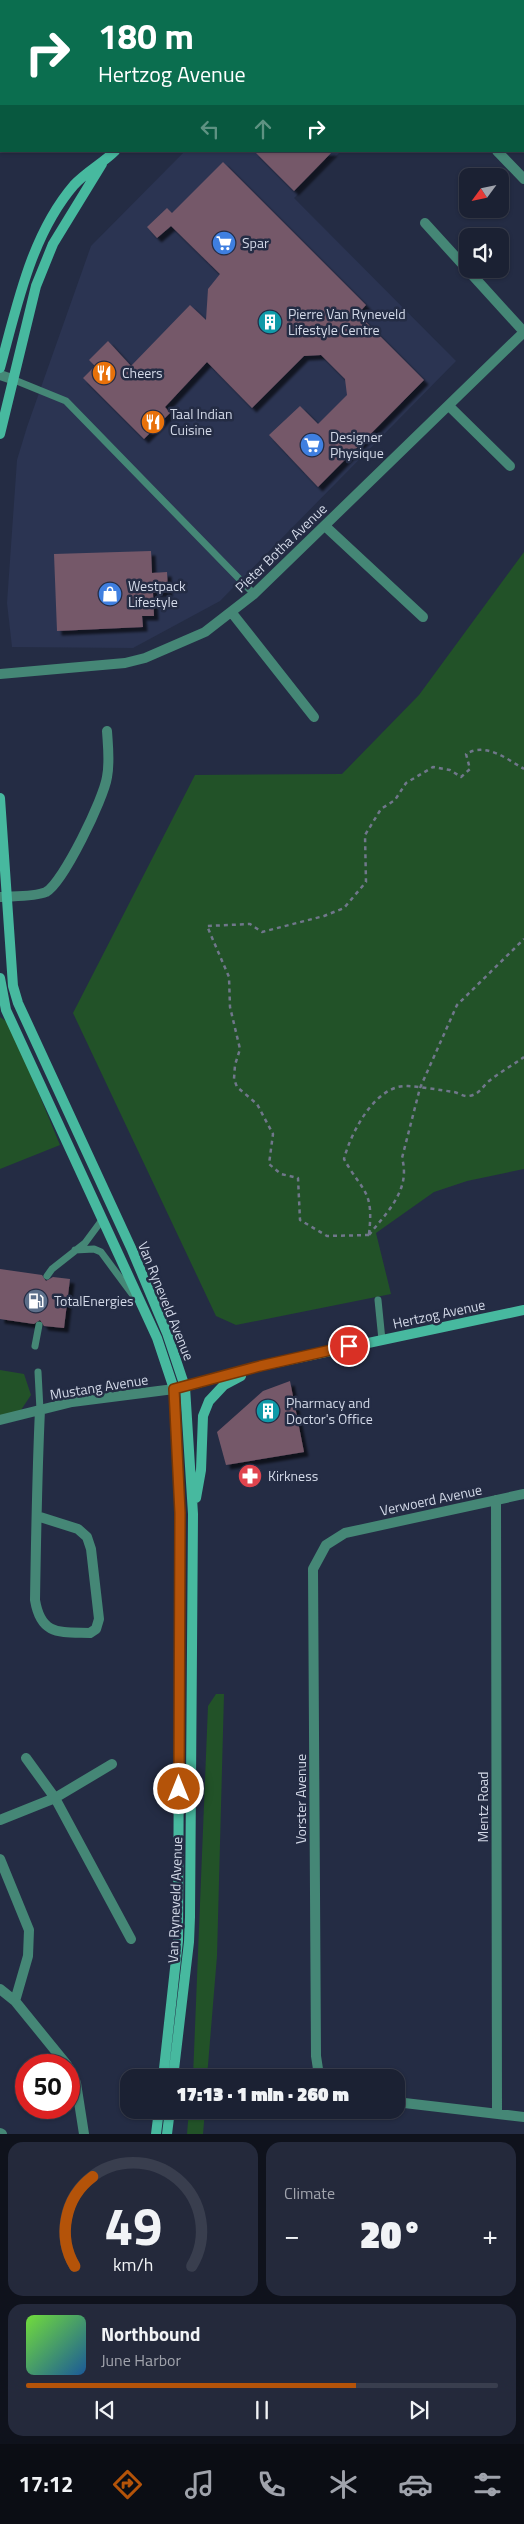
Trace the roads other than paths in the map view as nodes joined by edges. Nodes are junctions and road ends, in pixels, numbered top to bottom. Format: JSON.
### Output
{"nodes":[{"id":1,"x":114,"y":152,"type":"edge"},
{"id":2,"x":498,"y":152,"type":"edge"},
{"id":3,"x":102,"y":164,"type":"junction"},
{"id":4,"x":524,"y":179,"type":"edge"},
{"id":5,"x":425,"y":223,"type":"dead end"},
{"id":6,"x":524,"y":332,"type":"edge"},
{"id":7,"x":0,"y":368,"type":"edge"},
{"id":8,"x":0,"y":375,"type":"edge"},
{"id":9,"x":12,"y":379,"type":"junction"},
{"id":10,"x":448,"y":406,"type":"junction"},
{"id":11,"x":0,"y":434,"type":"edge"},
{"id":12,"x":510,"y":466,"type":"dead end"},
{"id":13,"x":325,"y":526,"type":"junction"},
{"id":14,"x":254,"y":594,"type":"junction"},
{"id":15,"x":232,"y":613,"type":"junction"},
{"id":16,"x":423,"y":617,"type":"dead end"},
{"id":17,"x":0,"y":674,"type":"edge"},
{"id":18,"x":314,"y":717,"type":"dead end"},
{"id":19,"x":107,"y":731,"type":"dead end"},
{"id":20,"x":0,"y":798,"type":"edge"},
{"id":21,"x":3,"y":897,"type":"edge"},
{"id":22,"x":0,"y":978,"type":"edge"},
{"id":23,"x":13,"y":986,"type":"junction"},
{"id":24,"x":0,"y":988,"type":"edge"},
{"id":25,"x":102,"y":1220,"type":"junction"},
{"id":26,"x":75,"y":1250,"type":"junction"},
{"id":27,"x":47,"y":1276,"type":"dead end"},
{"id":28,"x":378,"y":1300,"type":"dead end"},
{"id":29,"x":142,"y":1306,"type":"junction"},
{"id":30,"x":524,"y":1310,"type":"edge"},
{"id":31,"x":39,"y":1325,"type":"dead end"},
{"id":32,"x":382,"y":1340,"type":"junction"},
{"id":33,"x":36,"y":1346,"type":"dead end"},
{"id":34,"x":260,"y":1366,"type":"junction"},
{"id":35,"x":38,"y":1372,"type":"dead end"},
{"id":36,"x":184,"y":1387,"type":"junction"},
{"id":37,"x":174,"y":1389,"type":"junction"},
{"id":38,"x":40,"y":1410,"type":"junction"},
{"id":39,"x":0,"y":1420,"type":"edge"},
{"id":40,"x":524,"y":1494,"type":"edge"},
{"id":41,"x":496,"y":1500,"type":"junction"},
{"id":42,"x":193,"y":1514,"type":"junction"},
{"id":43,"x":37,"y":1516,"type":"junction"},
{"id":44,"x":345,"y":1533,"type":"joint"},
{"id":45,"x":26,"y":1758,"type":"dead end"},
{"id":46,"x":112,"y":1764,"type":"dead end"},
{"id":47,"x":55,"y":1798,"type":"junction"},
{"id":48,"x":0,"y":1820,"type":"edge"},
{"id":49,"x":0,"y":1859,"type":"edge"},
{"id":50,"x":131,"y":1939,"type":"dead end"},
{"id":51,"x":0,"y":1989,"type":"edge"},
{"id":52,"x":15,"y":2001,"type":"junction"},
{"id":53,"x":58,"y":2054,"type":"edge"},
{"id":54,"x":164,"y":2069,"type":"edge"},
{"id":55,"x":174,"y":2069,"type":"edge"},
{"id":56,"x":320,"y":2069,"type":"edge"},
{"id":57,"x":405,"y":2103,"type":"edge"},
{"id":58,"x":80,"y":2108,"type":"edge"},
{"id":59,"x":498,"y":2113,"type":"junction"},
{"id":60,"x":524,"y":2117,"type":"edge"},
{"id":61,"x":158,"y":2119,"type":"edge"},
{"id":62,"x":169,"y":2119,"type":"edge"},
{"id":63,"x":84,"y":2134,"type":"edge"},
{"id":64,"x":156,"y":2134,"type":"edge"},
{"id":65,"x":167,"y":2134,"type":"edge"}],
"edges":[{"from":1,"to":3,"type":"main road"},
{"from":2,"to":4,"type":"street"},
{"from":3,"to":7,"type":"main road"},
{"from":3,"to":9,"type":"main road"},
{"from":5,"to":6,"type":"street"},
{"from":6,"to":10,"type":"street","name":"Pieter Botha Avenue"},
{"from":8,"to":9,"type":"street"},
{"from":9,"to":11,"type":"main road"},
{"from":9,"to":14,"type":"lane"},
{"from":10,"to":12,"type":"street"},
{"from":10,"to":13,"type":"street","name":"Pieter Botha Avenue"},
{"from":13,"to":14,"type":"street","name":"Pieter Botha Avenue"},
{"from":13,"to":16,"type":"street"},
{"from":14,"to":15,"type":"street","name":"Pieter Botha Avenue"},
{"from":15,"to":17,"type":"street","name":"Pieter Botha Avenue"},
{"from":15,"to":18,"type":"street"},
{"from":19,"to":21,"type":"street"},
{"from":20,"to":21,"type":"main road","name":"Van Ryneveld Avenue"},
{"from":21,"to":23,"type":"main road","name":"Van Ryneveld Avenue"},
{"from":22,"to":24,"type":"main road","name":"Van Ryneveld Avenue"},
{"from":23,"to":24,"type":"street"},
{"from":23,"to":36,"type":"main road","name":"Van Ryneveld Avenue"},
{"from":24,"to":25,"type":"main road","name":"Van Ryneveld Avenue"},
{"from":25,"to":26,"type":"lane"},
{"from":25,"to":29,"type":"main road","name":"Van Ryneveld Avenue"},
{"from":26,"to":27,"type":"lane"},
{"from":26,"to":29,"type":"lane"},
{"from":28,"to":32,"type":"lane"},
{"from":29,"to":37,"type":"main road","name":"Van Ryneveld Avenue"},
{"from":30,"to":32,"type":"main road","name":"Hertzog Avenue"},
{"from":31,"to":33,"type":"lane"},
{"from":32,"to":34,"type":"main road","name":"Hertzog Avenue"},
{"from":34,"to":36,"type":"main road","name":"Hertzog Avenue"},
{"from":34,"to":42,"type":"main road"},
{"from":35,"to":38,"type":"lane"},
{"from":36,"to":37,"type":"main road","name":"Hertzog Avenue"},
{"from":36,"to":42,"type":"main road","name":"Van Ryneveld Avenue"},
{"from":37,"to":38,"type":"street","name":"Mustang Avenue"},
{"from":37,"to":54,"type":"main road","name":"Van Ryneveld Avenue"},
{"from":38,"to":39,"type":"street","name":"Mustang Avenue"},
{"from":38,"to":43,"type":"street"},
{"from":40,"to":41,"type":"street","name":"Verwoerd Avenue"},
{"from":41,"to":44,"type":"street","name":"Verwoerd Avenue"},
{"from":41,"to":59,"type":"street","name":"Mentz Road"},
{"from":42,"to":55,"type":"main road","name":"Van Ryneveld Avenue"},
{"from":43,"to":43,"type":"street"},
{"from":44,"to":56,"type":"street","name":"Vorster Avenue"},
{"from":45,"to":47,"type":"street"},
{"from":46,"to":47,"type":"street"},
{"from":47,"to":48,"type":"street"},
{"from":47,"to":50,"type":"street"},
{"from":49,"to":52,"type":"street"},
{"from":51,"to":52,"type":"street"},
{"from":52,"to":53,"type":"street"},
{"from":57,"to":59,"type":"street"},
{"from":58,"to":63,"type":"street"},
{"from":59,"to":60,"type":"street"},
{"from":61,"to":64,"type":"main road"},
{"from":62,"to":65,"type":"main road"}]}
